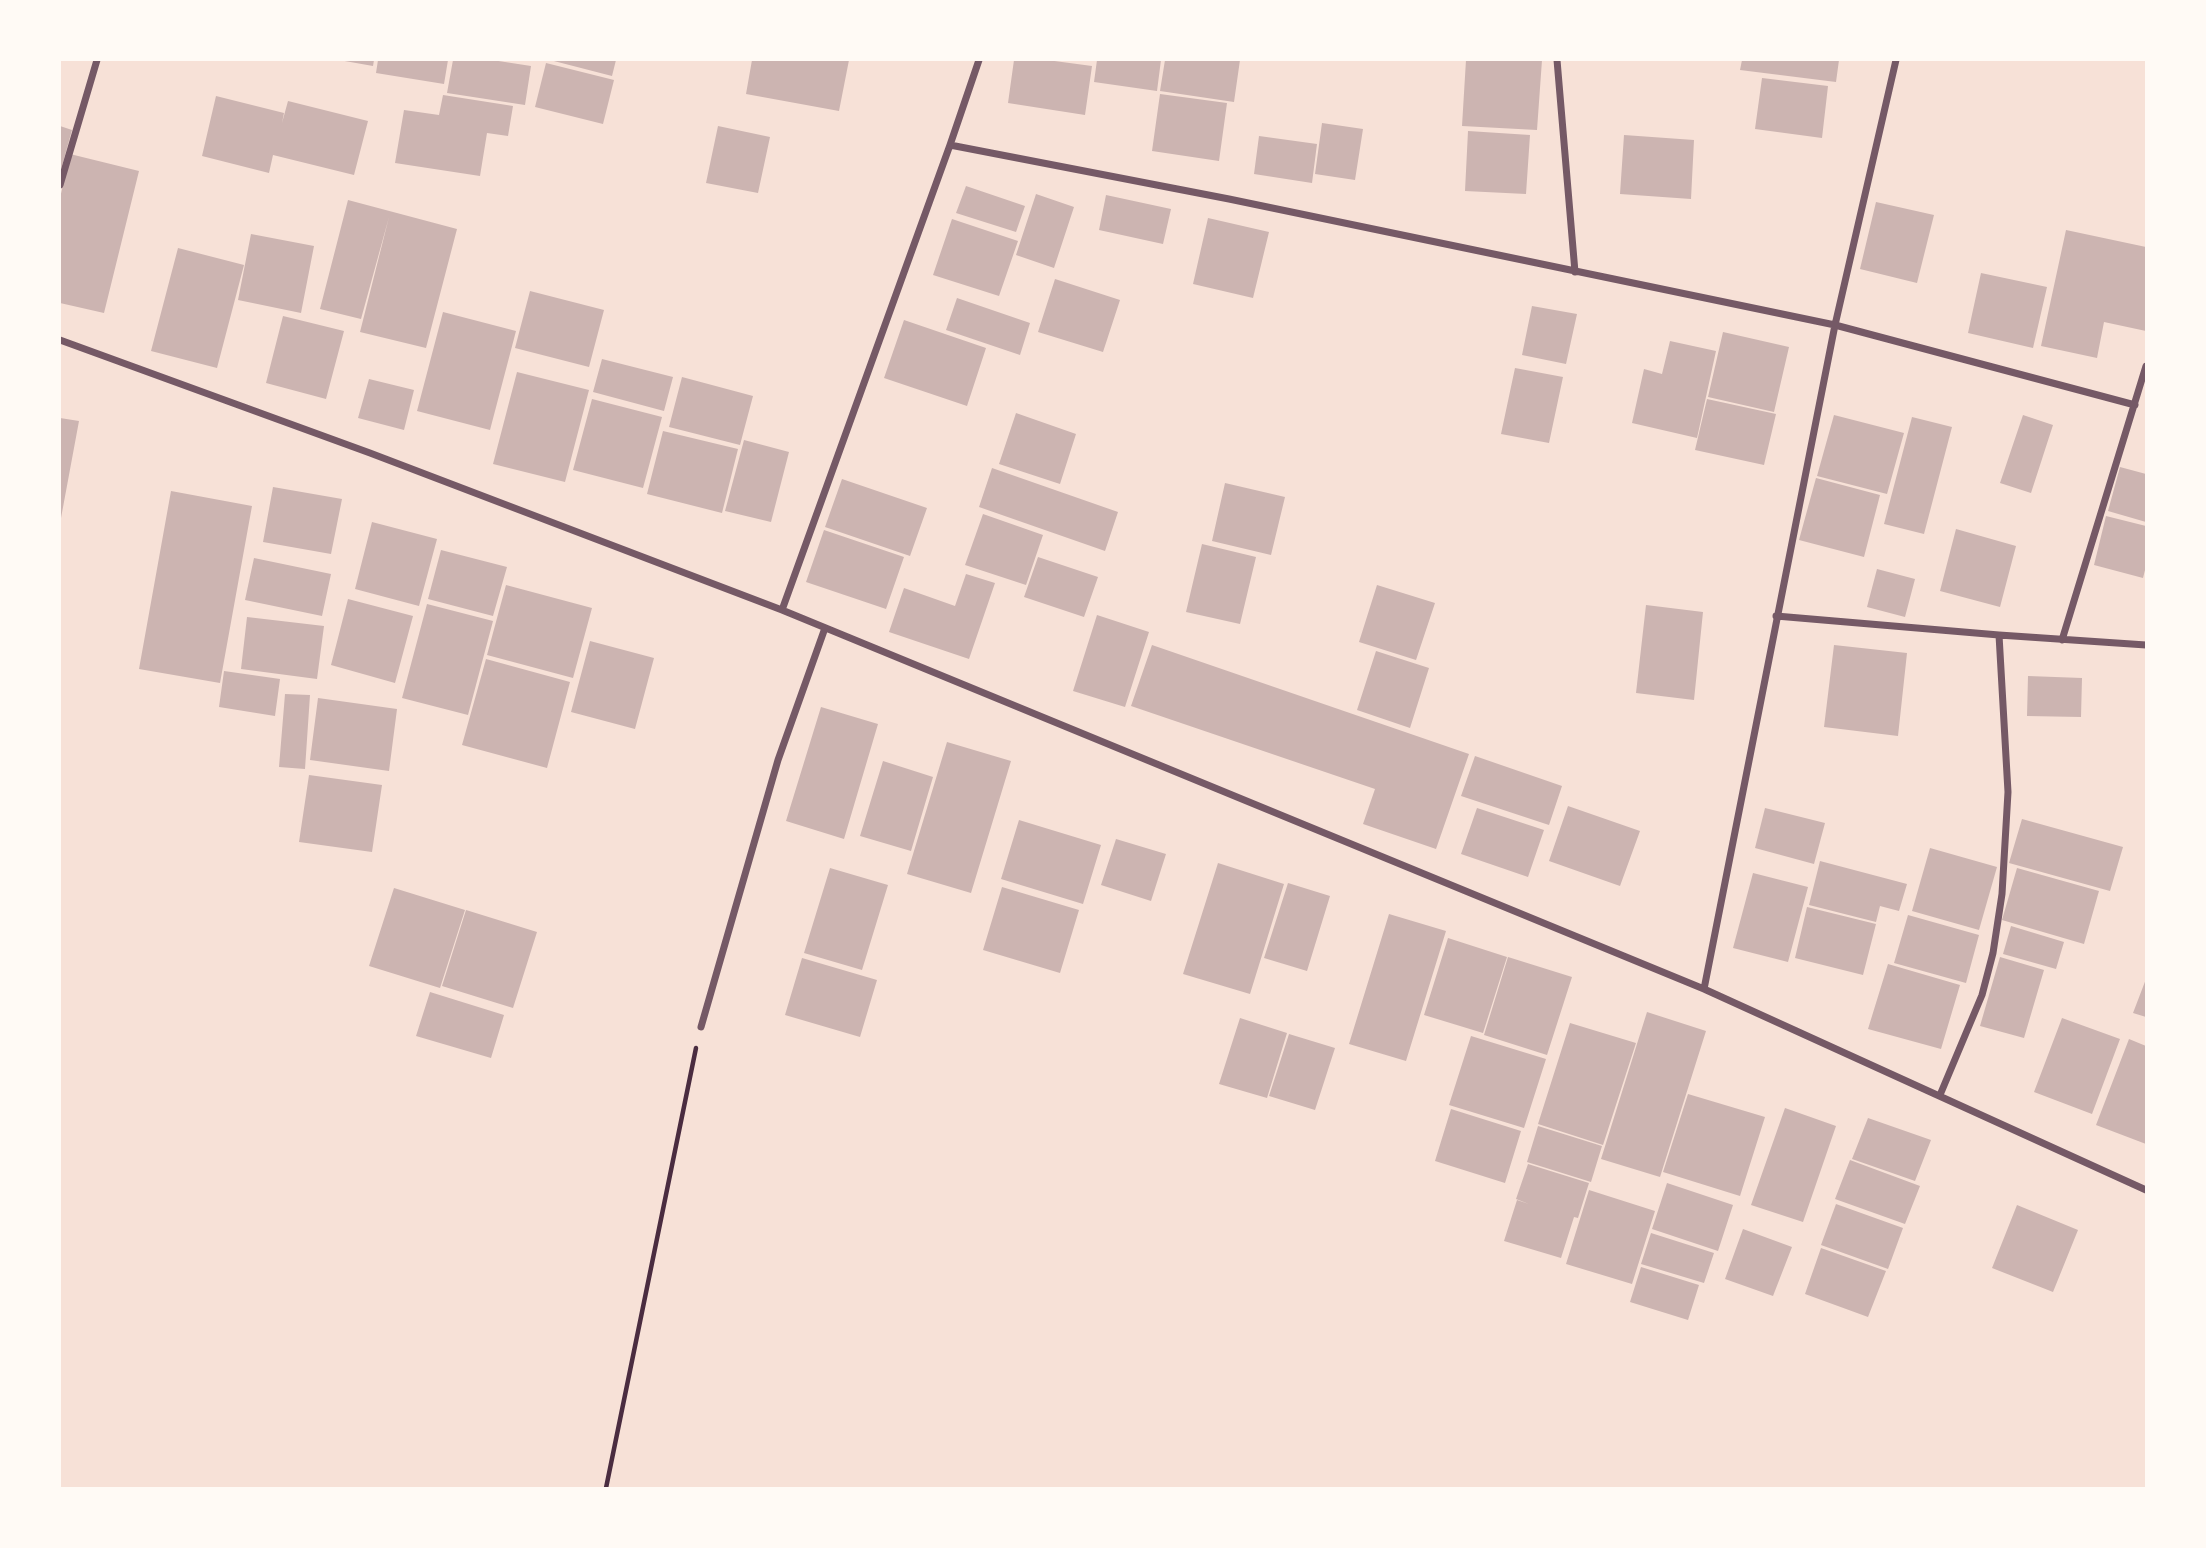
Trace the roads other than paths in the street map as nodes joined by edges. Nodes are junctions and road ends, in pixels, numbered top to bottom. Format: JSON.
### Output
{"nodes":[{"id":1,"x":97,"y":60,"type":"edge"},
{"id":2,"x":979,"y":60,"type":"edge"},
{"id":3,"x":1557,"y":60,"type":"edge"},
{"id":4,"x":1896,"y":60,"type":"edge"},
{"id":5,"x":950,"y":145,"type":"junction"},
{"id":6,"x":60,"y":185,"type":"edge"},
{"id":7,"x":1575,"y":272,"type":"junction"},
{"id":8,"x":1835,"y":326,"type":"junction"},
{"id":9,"x":60,"y":340,"type":"edge"},
{"id":10,"x":2147,"y":366,"type":"edge"},
{"id":11,"x":2135,"y":405,"type":"junction"},
{"id":12,"x":782,"y":610,"type":"junction"},
{"id":13,"x":1776,"y":616,"type":"junction"},
{"id":14,"x":825,"y":628,"type":"junction"},
{"id":15,"x":1999,"y":635,"type":"junction"},
{"id":16,"x":2062,"y":640,"type":"junction"},
{"id":17,"x":2147,"y":645,"type":"edge"},
{"id":18,"x":1704,"y":989,"type":"junction"},
{"id":19,"x":701,"y":1027,"type":"road end"},
{"id":20,"x":1940,"y":1095,"type":"junction"},
{"id":21,"x":2147,"y":1190,"type":"edge"}],
"edges":[{"from":1,"to":6,"type":"street"},
{"from":2,"to":5,"type":"street"},
{"from":3,"to":7,"type":"street"},
{"from":4,"to":8,"type":"street"},
{"from":5,"to":7,"type":"street"},
{"from":5,"to":12,"type":"street"},
{"from":7,"to":8,"type":"street"},
{"from":8,"to":11,"type":"street"},
{"from":8,"to":13,"type":"street"},
{"from":9,"to":12,"type":"street"},
{"from":10,"to":11,"type":"street"},
{"from":11,"to":16,"type":"street"},
{"from":12,"to":14,"type":"street"},
{"from":13,"to":15,"type":"street"},
{"from":13,"to":18,"type":"street"},
{"from":14,"to":18,"type":"street"},
{"from":14,"to":19,"type":"street"},
{"from":15,"to":16,"type":"street"},
{"from":15,"to":20,"type":"street"},
{"from":16,"to":17,"type":"street"},
{"from":18,"to":20,"type":"street"},
{"from":20,"to":21,"type":"street"}]}
